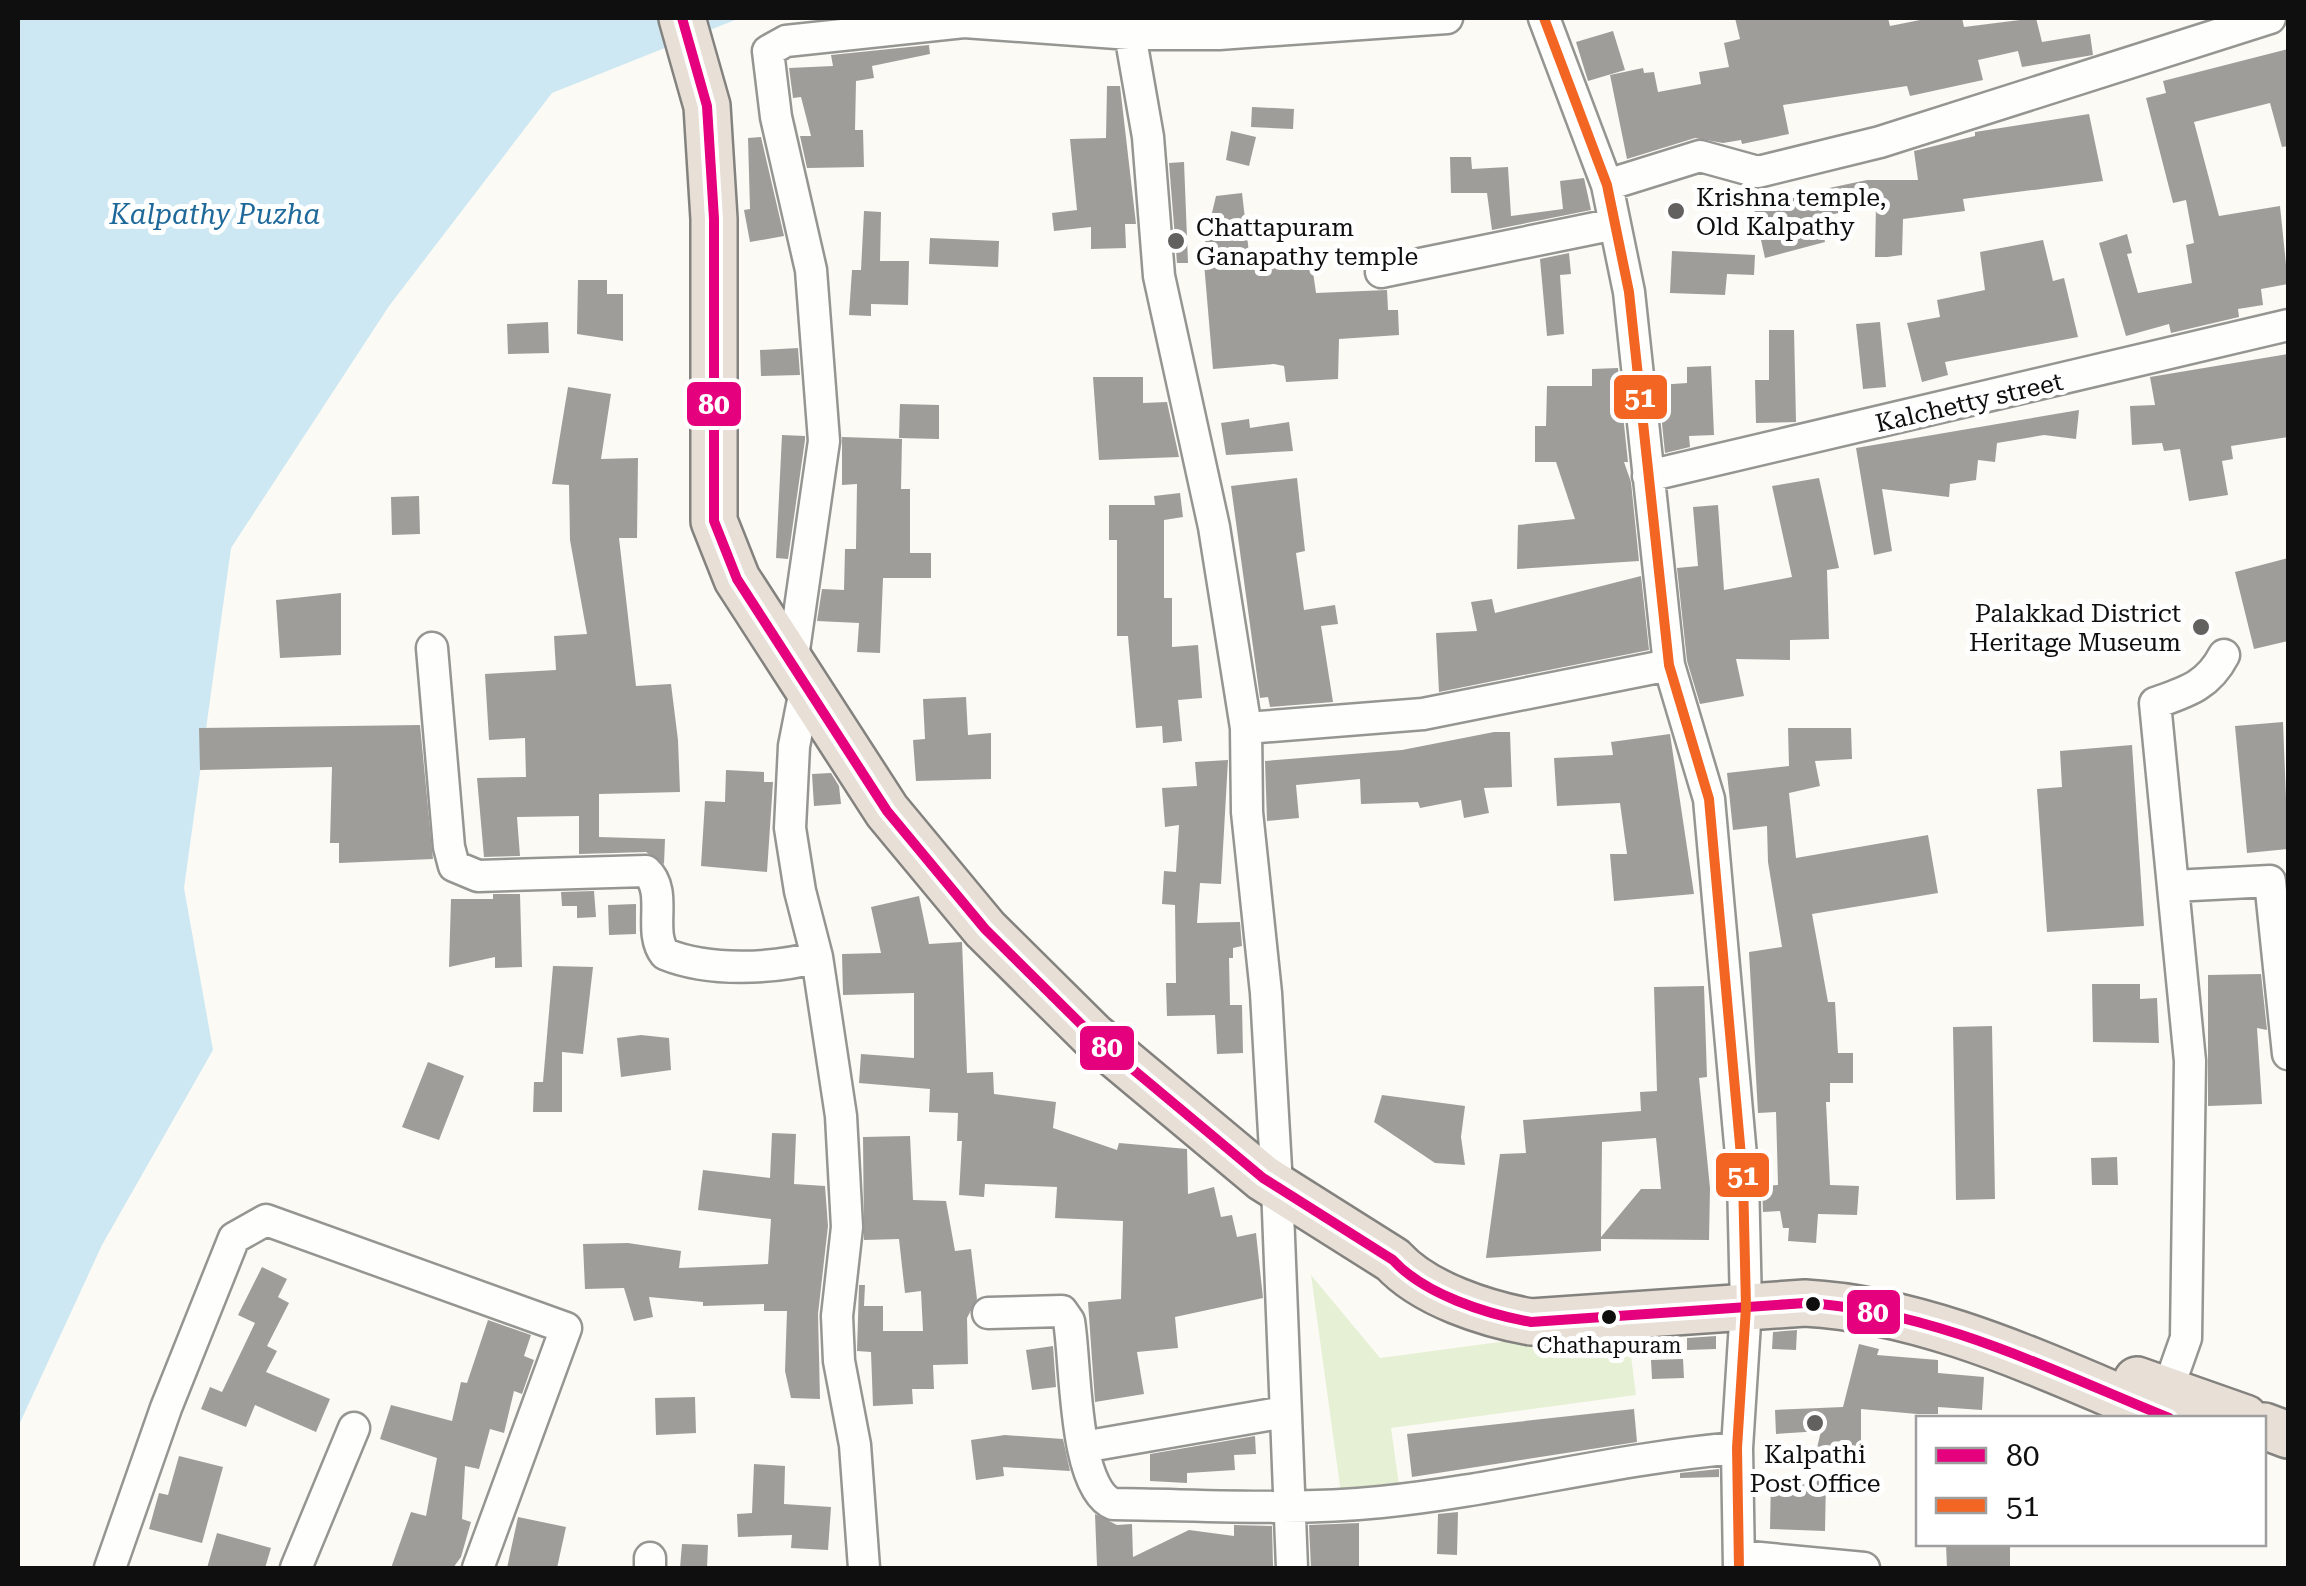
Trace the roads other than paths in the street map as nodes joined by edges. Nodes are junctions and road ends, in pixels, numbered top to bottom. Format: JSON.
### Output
{"nodes":[{"id":1,"x":682,"y":18,"type":"edge"},
{"id":2,"x":1447,"y":18,"type":"edge"},
{"id":3,"x":1544,"y":18,"type":"edge"},
{"id":4,"x":2270,"y":18,"type":"edge"},
{"id":5,"x":1130,"y":34,"type":"junction"},
{"id":6,"x":1607,"y":185,"type":"junction"},
{"id":7,"x":1615,"y":224,"type":"junction"},
{"id":8,"x":1381,"y":272,"type":"dead end"},
{"id":9,"x":2288,"y":325,"type":"edge"},
{"id":10,"x":1648,"y":476,"type":"junction"},
{"id":11,"x":432,"y":648,"type":"dead end"},
{"id":12,"x":2224,"y":656,"type":"dead end"},
{"id":13,"x":1669,"y":665,"type":"junction"},
{"id":14,"x":799,"y":675,"type":"junction"},
{"id":15,"x":1246,"y":728,"type":"junction"},
{"id":16,"x":2173,"y":886,"type":"junction"},
{"id":17,"x":818,"y":957,"type":"junction"},
{"id":18,"x":2288,"y":1054,"type":"edge"},
{"id":19,"x":1277,"y":1186,"type":"junction"},
{"id":20,"x":1746,"y":1298,"type":"junction"},
{"id":21,"x":988,"y":1313,"type":"dead end"},
{"id":22,"x":2169,"y":1404,"type":"edge"},
{"id":23,"x":1285,"y":1412,"type":"junction"},
{"id":24,"x":2234,"y":1416,"type":"edge"},
{"id":25,"x":354,"y":1428,"type":"dead end"},
{"id":26,"x":1083,"y":1447,"type":"junction"},
{"id":27,"x":1737,"y":1448,"type":"junction"},
{"id":28,"x":1291,"y":1506,"type":"junction"},
{"id":29,"x":1739,"y":1562,"type":"edge"},
{"id":30,"x":110,"y":1568,"type":"edge"},
{"id":31,"x":296,"y":1568,"type":"edge"},
{"id":32,"x":478,"y":1568,"type":"edge"},
{"id":33,"x":864,"y":1568,"type":"edge"},
{"id":34,"x":1292,"y":1568,"type":"edge"},
{"id":35,"x":1864,"y":1568,"type":"edge"}],
"edges":[{"from":1,"to":14,"type":"highway"},
{"from":2,"to":5,"type":"street"},
{"from":3,"to":6,"type":"street"},
{"from":4,"to":6,"type":"street"},
{"from":5,"to":14,"type":"street"},
{"from":5,"to":15,"type":"street"},
{"from":6,"to":7,"type":"street"},
{"from":7,"to":8,"type":"street"},
{"from":7,"to":10,"type":"street"},
{"from":9,"to":10,"type":"street","name":"Kalchetty street"},
{"from":10,"to":13,"type":"street"},
{"from":11,"to":17,"type":"street"},
{"from":12,"to":16,"type":"street"},
{"from":13,"to":15,"type":"street"},
{"from":13,"to":20,"type":"street"},
{"from":14,"to":17,"type":"street"},
{"from":14,"to":19,"type":"highway"},
{"from":15,"to":19,"type":"street"},
{"from":16,"to":18,"type":"street"},
{"from":16,"to":22,"type":"street"},
{"from":17,"to":33,"type":"street"},
{"from":19,"to":20,"type":"highway"},
{"from":19,"to":23,"type":"street"},
{"from":20,"to":22,"type":"highway"},
{"from":20,"to":27,"type":"street"},
{"from":21,"to":26,"type":"street"},
{"from":22,"to":24,"type":"highway"},
{"from":23,"to":26,"type":"street"},
{"from":23,"to":28,"type":"street"},
{"from":25,"to":31,"type":"street"},
{"from":26,"to":28,"type":"street"},
{"from":27,"to":28,"type":"street"},
{"from":27,"to":29,"type":"street"},
{"from":28,"to":34,"type":"street"},
{"from":29,"to":35,"type":"street"},
{"from":30,"to":32,"type":"street"}]}
